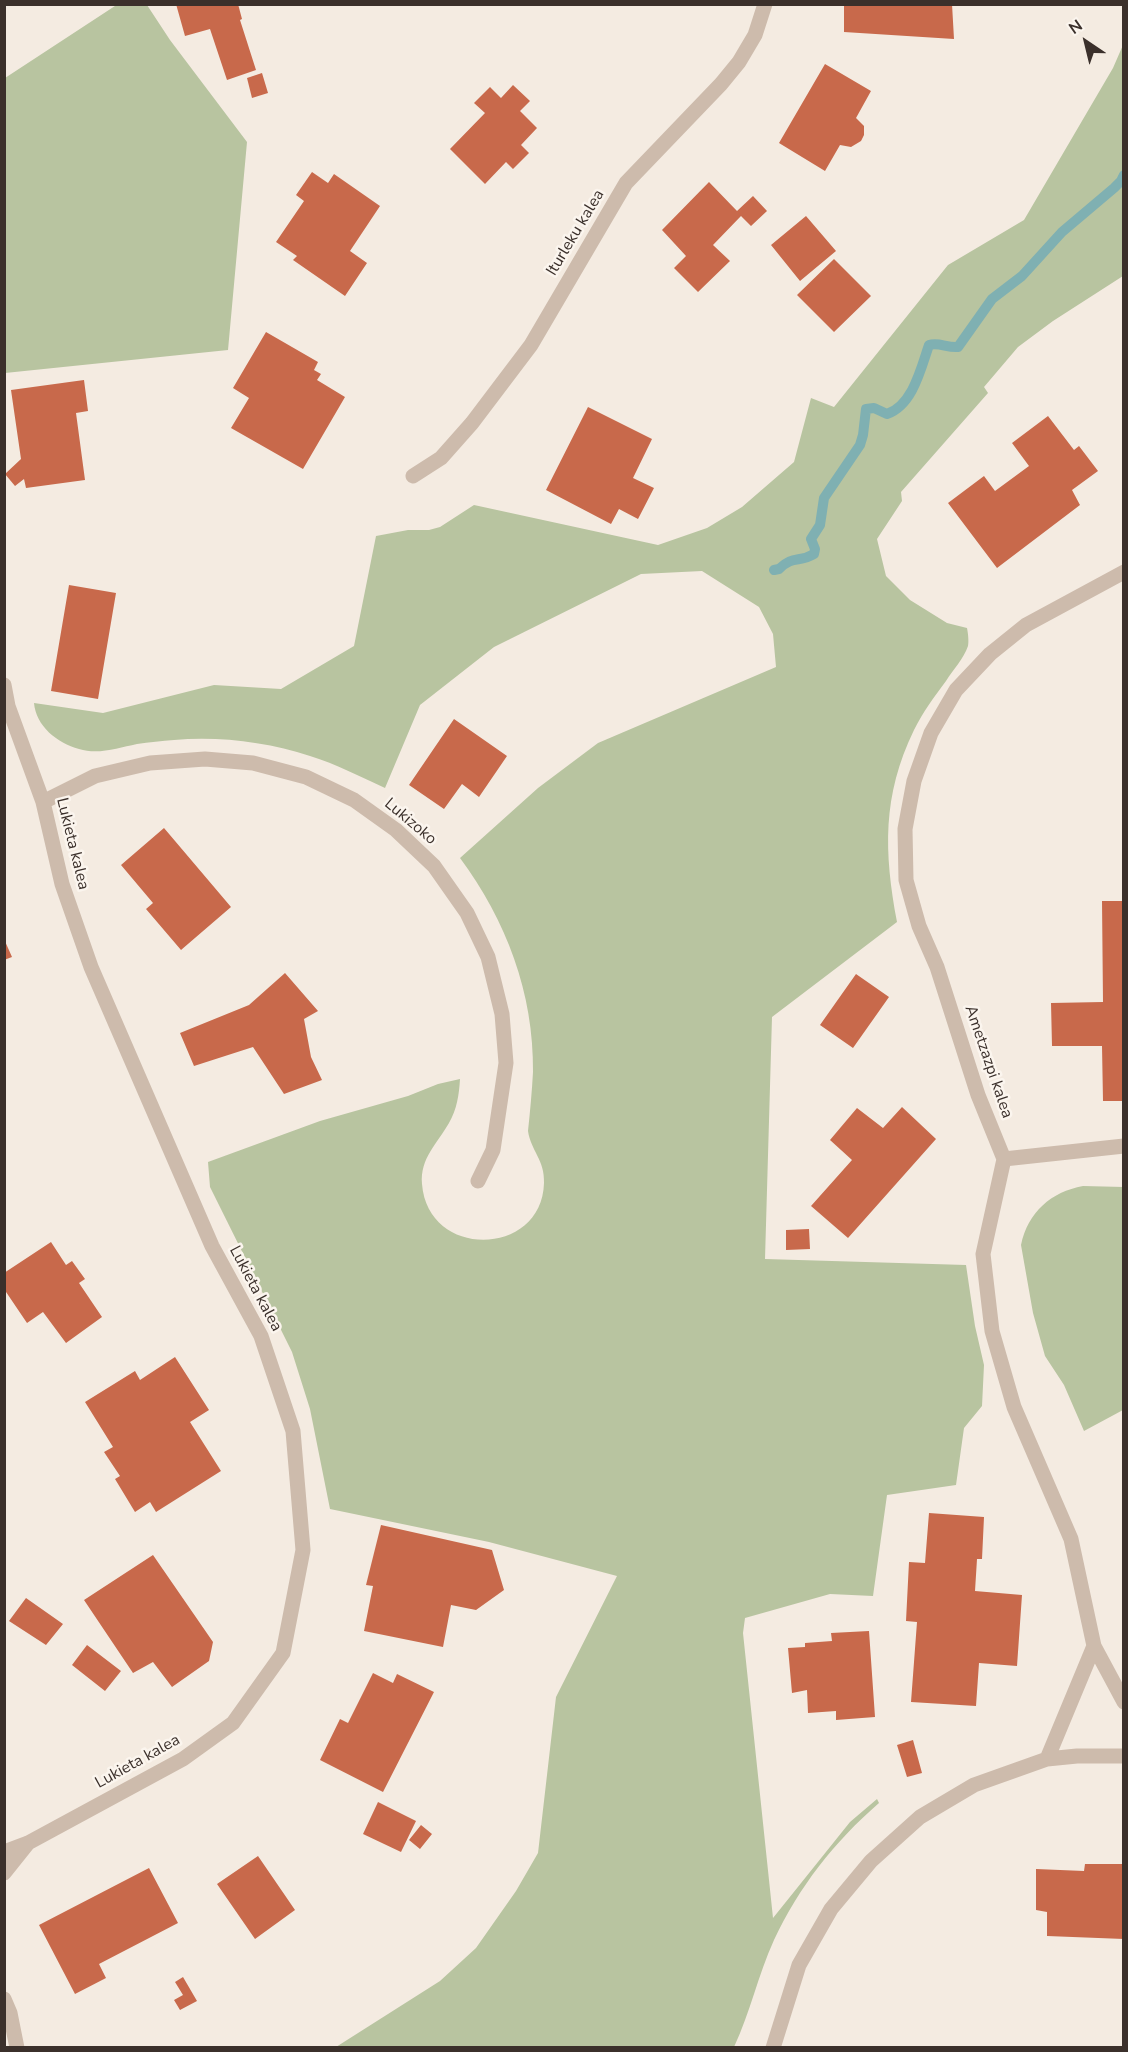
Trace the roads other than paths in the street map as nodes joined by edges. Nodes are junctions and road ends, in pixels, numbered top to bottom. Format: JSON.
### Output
{"nodes":[{"id":1,"x":765,"y":4,"type":"edge"},
{"id":2,"x":413,"y":476,"type":"dead end"},
{"id":3,"x":1121,"y":575,"type":"edge"},
{"id":4,"x":4,"y":685,"type":"edge"},
{"id":5,"x":44,"y":802,"type":"junction"},
{"id":6,"x":1124,"y":1146,"type":"edge"},
{"id":7,"x":1004,"y":1160,"type":"junction"},
{"id":8,"x":478,"y":1181,"type":"dead end"},
{"id":9,"x":1094,"y":1646,"type":"junction"},
{"id":10,"x":1124,"y":1702,"type":"edge"},
{"id":11,"x":1124,"y":1756,"type":"edge"},
{"id":12,"x":1047,"y":1759,"type":"junction"},
{"id":13,"x":28,"y":1843,"type":"junction"},
{"id":14,"x":4,"y":1852,"type":"edge"},
{"id":15,"x":4,"y":1874,"type":"edge"},
{"id":16,"x":4,"y":1999,"type":"edge"},
{"id":17,"x":17,"y":2048,"type":"edge"},
{"id":18,"x":773,"y":2048,"type":"edge"}],
"edges":[{"from":1,"to":2,"type":"street","name":"Iturleku kalea"},
{"from":3,"to":7,"type":"street","name":"Ametzazpi kalea"},
{"from":4,"to":5,"type":"street","name":"Lukieta kalea"},
{"from":5,"to":8,"type":"street","name":"Lukizoko"},
{"from":5,"to":13,"type":"street","name":"Lukieta kalea"},
{"from":6,"to":7,"type":"street"},
{"from":7,"to":9,"type":"street"},
{"from":9,"to":10,"type":"street"},
{"from":9,"to":12,"type":"street"},
{"from":11,"to":12,"type":"street"},
{"from":12,"to":18,"type":"street"},
{"from":13,"to":14,"type":"street","name":"Lukieta kalea"},
{"from":13,"to":15,"type":"street","name":"Lukieta kalea"},
{"from":16,"to":17,"type":"street"}]}
